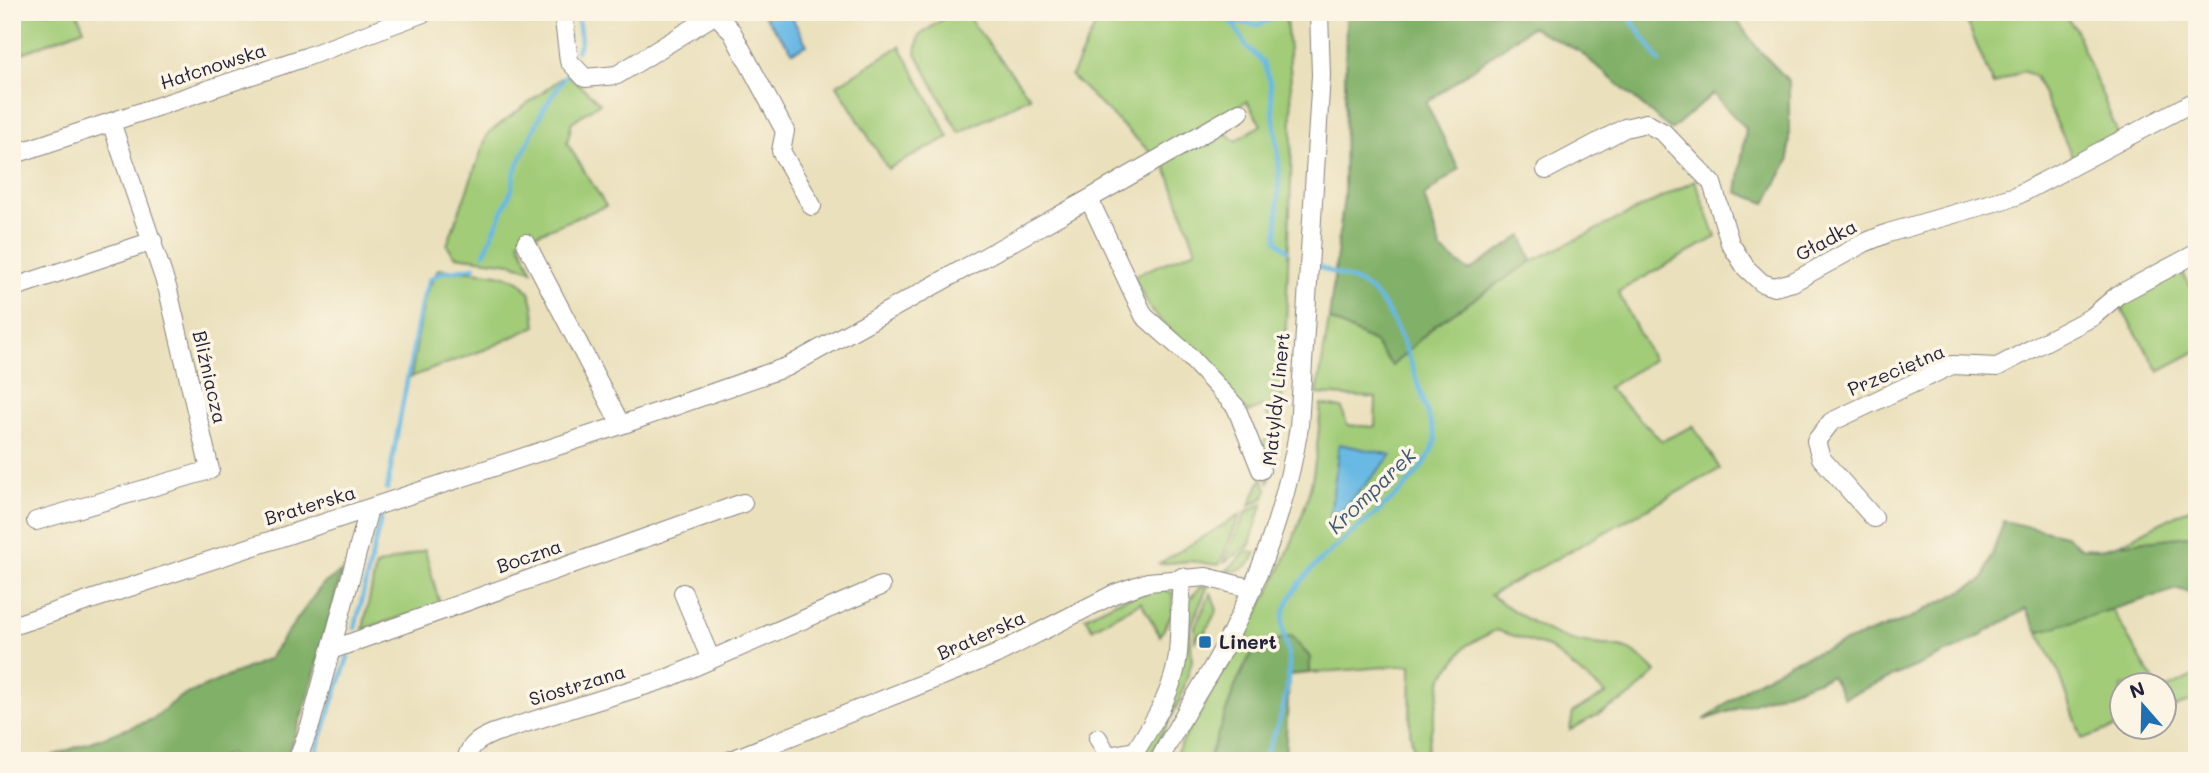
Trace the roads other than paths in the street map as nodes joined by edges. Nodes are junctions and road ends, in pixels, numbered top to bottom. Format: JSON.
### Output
{"nodes":[{"id":1,"x":426,"y":12,"type":"edge"},
{"id":2,"x":563,"y":12,"type":"edge"},
{"id":3,"x":1319,"y":12,"type":"edge"},
{"id":4,"x":2197,"y":100,"type":"edge"},
{"id":5,"x":1240,"y":112,"type":"dead end"},
{"id":6,"x":111,"y":122,"type":"junction"},
{"id":7,"x":12,"y":155,"type":"edge"},
{"id":8,"x":1546,"y":170,"type":"dead end"},
{"id":9,"x":1089,"y":199,"type":"junction"},
{"id":10,"x":812,"y":206,"type":"dead end"},
{"id":11,"x":153,"y":241,"type":"junction"},
{"id":12,"x":526,"y":243,"type":"dead end"},
{"id":13,"x":2197,"y":253,"type":"edge"},
{"id":14,"x":12,"y":288,"type":"edge"},
{"id":15,"x":621,"y":425,"type":"junction"},
{"id":16,"x":1261,"y":470,"type":"dead end"},
{"id":17,"x":743,"y":503,"type":"dead end"},
{"id":18,"x":369,"y":509,"type":"junction"},
{"id":19,"x":1874,"y":518,"type":"dead end"},
{"id":20,"x":36,"y":521,"type":"dead end"},
{"id":21,"x":1181,"y":577,"type":"junction"},
{"id":22,"x":881,"y":586,"type":"dead end"},
{"id":23,"x":1253,"y":589,"type":"junction"},
{"id":24,"x":683,"y":593,"type":"dead end"},
{"id":25,"x":1179,"y":622,"type":"junction"},
{"id":26,"x":12,"y":626,"type":"edge"},
{"id":27,"x":1166,"y":646,"type":"dead end"},
{"id":28,"x":331,"y":650,"type":"junction"},
{"id":29,"x":711,"y":660,"type":"junction"},
{"id":30,"x":1098,"y":738,"type":"dead end"},
{"id":31,"x":1132,"y":756,"type":"edge"},
{"id":32,"x":297,"y":761,"type":"edge"},
{"id":33,"x":466,"y":761,"type":"edge"},
{"id":34,"x":729,"y":761,"type":"edge"},
{"id":35,"x":1159,"y":761,"type":"edge"}],
"edges":[{"from":1,"to":6,"type":"street","name":"Hałcnowska"},
{"from":2,"to":10,"type":"street"},
{"from":3,"to":23,"type":"street","name":"Matyldy Linert"},
{"from":4,"to":8,"type":"street","name":"Gładka"},
{"from":5,"to":9,"type":"street","name":"Braterska"},
{"from":6,"to":7,"type":"street","name":"Hałcnowska"},
{"from":6,"to":11,"type":"street","name":"Bliźniacza"},
{"from":9,"to":15,"type":"street","name":"Braterska"},
{"from":9,"to":16,"type":"street"},
{"from":11,"to":14,"type":"street"},
{"from":11,"to":20,"type":"street","name":"Bliźniacza"},
{"from":12,"to":15,"type":"street"},
{"from":13,"to":19,"type":"street","name":"Przeciętna"},
{"from":15,"to":18,"type":"street","name":"Braterska"},
{"from":17,"to":28,"type":"street","name":"Boczna"},
{"from":18,"to":26,"type":"street","name":"Braterska"},
{"from":18,"to":28,"type":"street"},
{"from":21,"to":23,"type":"street","name":"Braterska"},
{"from":21,"to":25,"type":"street"},
{"from":21,"to":34,"type":"street","name":"Braterska"},
{"from":22,"to":29,"type":"street","name":"Siostrzana"},
{"from":23,"to":35,"type":"street","name":"Matyldy Linert"},
{"from":24,"to":29,"type":"street"},
{"from":25,"to":27,"type":"street"},
{"from":25,"to":31,"type":"street"},
{"from":28,"to":32,"type":"street"},
{"from":29,"to":33,"type":"street","name":"Siostrzana"},
{"from":30,"to":31,"type":"street"}]}
